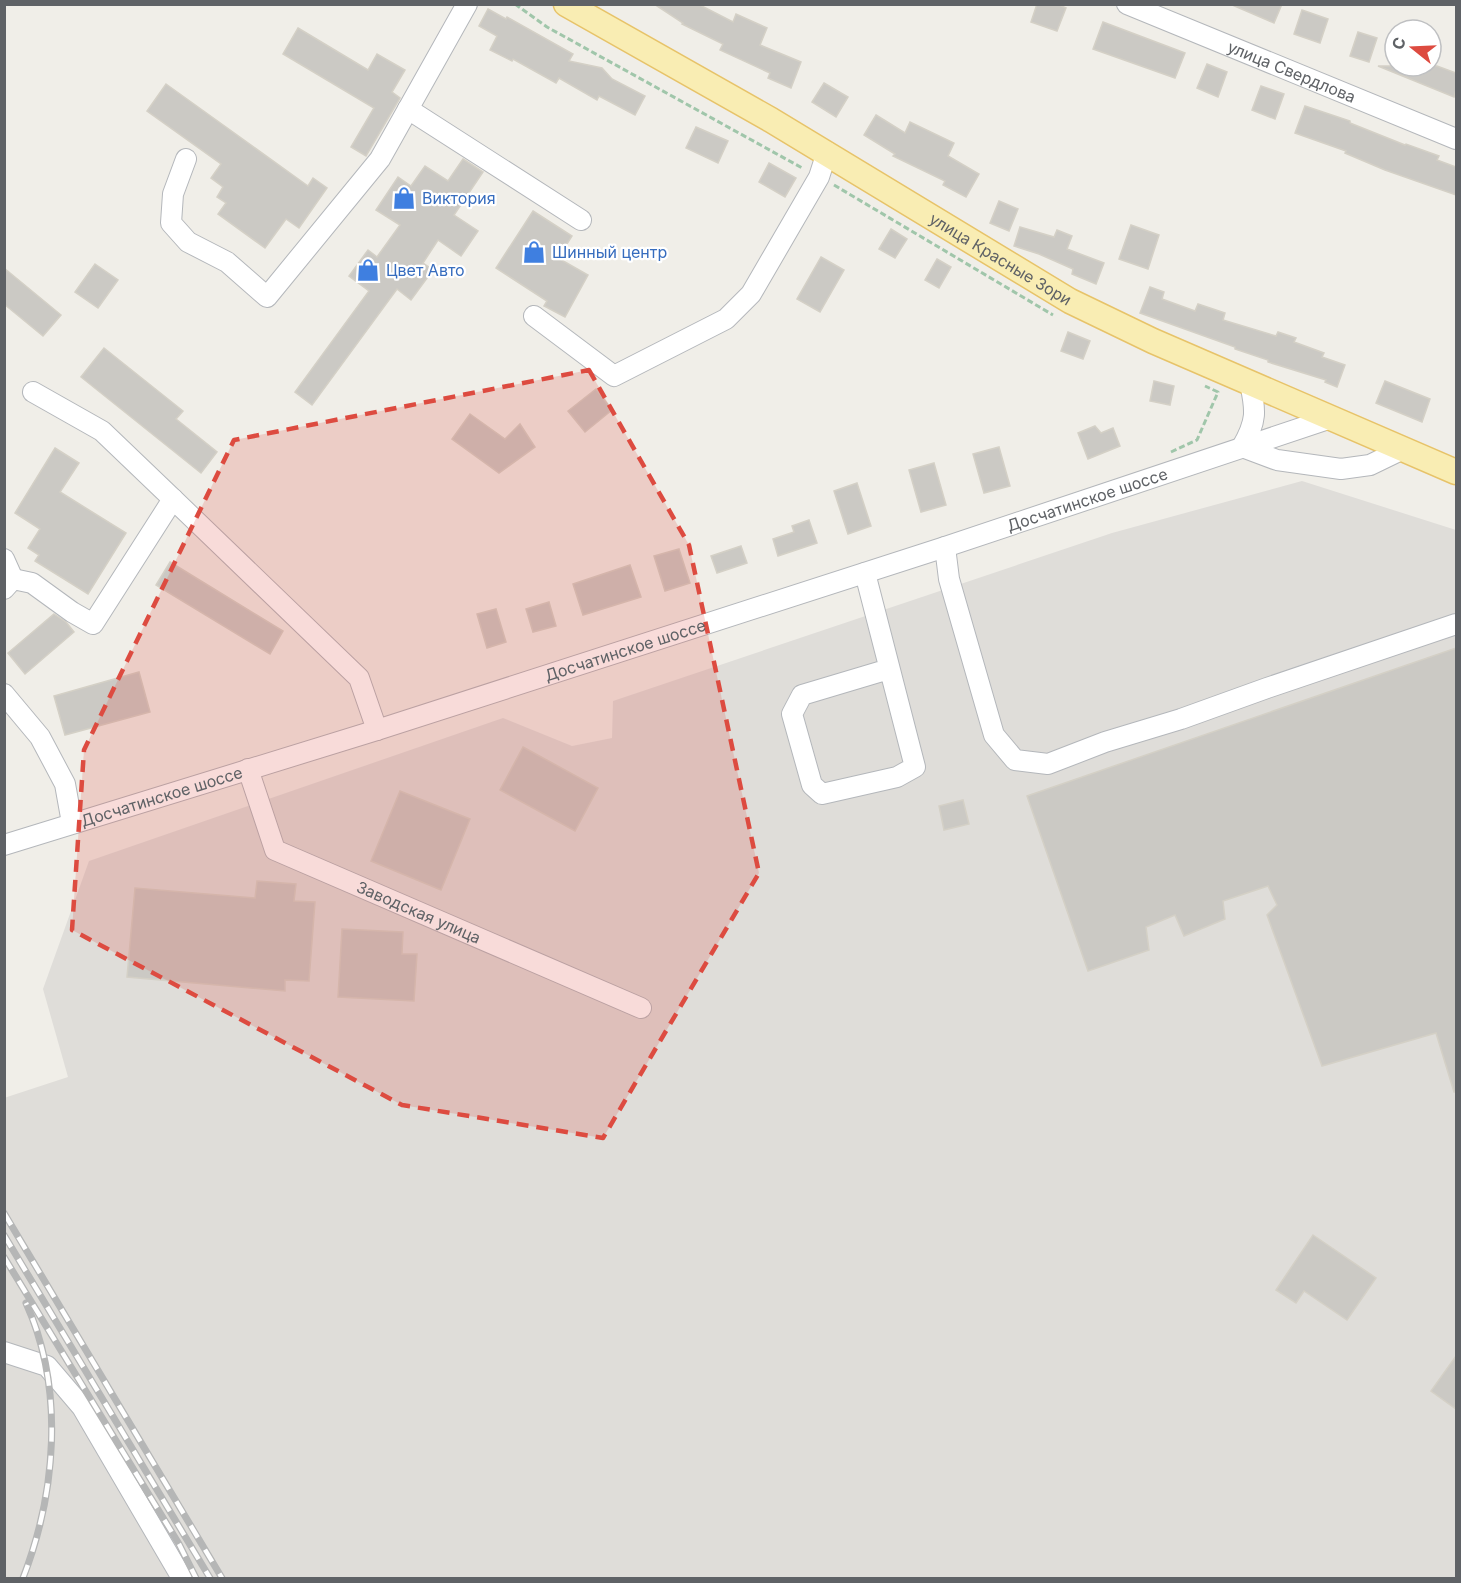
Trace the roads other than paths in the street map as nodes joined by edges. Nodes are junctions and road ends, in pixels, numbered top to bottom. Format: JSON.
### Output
{"nodes":[{"id":1,"x":467,"y":4,"type":"edge"},
{"id":2,"x":566,"y":4,"type":"edge"},
{"id":3,"x":1127,"y":4,"type":"edge"},
{"id":4,"x":408,"y":109,"type":"junction"},
{"id":5,"x":1456,"y":139,"type":"edge"},
{"id":6,"x":827,"y":153,"type":"junction"},
{"id":7,"x":186,"y":159,"type":"dead end"},
{"id":8,"x":581,"y":220,"type":"dead end"},
{"id":9,"x":534,"y":316,"type":"dead end"},
{"id":10,"x":1250,"y":383,"type":"junction"},
{"id":11,"x":33,"y":392,"type":"dead end"},
{"id":12,"x":1331,"y":418,"type":"junction"},
{"id":13,"x":1242,"y":447,"type":"junction"},
{"id":14,"x":1403,"y":449,"type":"junction"},
{"id":15,"x":1456,"y":472,"type":"edge"},
{"id":16,"x":173,"y":498,"type":"junction"},
{"id":17,"x":945,"y":548,"type":"junction"},
{"id":18,"x":4,"y":559,"type":"edge"},
{"id":19,"x":865,"y":573,"type":"junction"},
{"id":20,"x":9,"y":584,"type":"edge"},
{"id":21,"x":1456,"y":624,"type":"edge"},
{"id":22,"x":889,"y":669,"type":"junction"},
{"id":23,"x":4,"y":694,"type":"edge"},
{"id":24,"x":377,"y":730,"type":"junction"},
{"id":25,"x":248,"y":769,"type":"junction"},
{"id":26,"x":72,"y":823,"type":"junction"},
{"id":27,"x":4,"y":845,"type":"edge"},
{"id":28,"x":641,"y":1008,"type":"dead end"},
{"id":29,"x":4,"y":1352,"type":"edge"},
{"id":30,"x":182,"y":1578,"type":"edge"}],
"edges":[{"from":1,"to":4,"type":"street"},
{"from":2,"to":6,"type":"main road","name":"улица Красные Зори"},
{"from":3,"to":5,"type":"street","name":"улица Свердлова"},
{"from":4,"to":7,"type":"street"},
{"from":4,"to":8,"type":"street"},
{"from":6,"to":9,"type":"street"},
{"from":6,"to":10,"type":"main road","name":"улица Красные Зори"},
{"from":10,"to":12,"type":"main road","name":"улица Красные Зори"},
{"from":10,"to":13,"type":"street"},
{"from":11,"to":16,"type":"street"},
{"from":12,"to":13,"type":"street","name":"Досчатинское шоссе"},
{"from":12,"to":14,"type":"main road","name":"улица Красные Зори"},
{"from":13,"to":14,"type":"street"},
{"from":13,"to":17,"type":"street","name":"Досчатинское шоссе"},
{"from":14,"to":15,"type":"main road","name":"улица Красные Зори"},
{"from":16,"to":20,"type":"street"},
{"from":16,"to":24,"type":"street"},
{"from":17,"to":19,"type":"street","name":"Досчатинское шоссе"},
{"from":17,"to":21,"type":"street"},
{"from":18,"to":20,"type":"street"},
{"from":19,"to":22,"type":"street"},
{"from":19,"to":24,"type":"street","name":"Досчатинское шоссе"},
{"from":22,"to":22,"type":"street"},
{"from":23,"to":26,"type":"street"},
{"from":24,"to":25,"type":"street","name":"Досчатинское шоссе"},
{"from":25,"to":26,"type":"street","name":"Досчатинское шоссе"},
{"from":25,"to":28,"type":"street","name":"Заводская улица"},
{"from":26,"to":27,"type":"street","name":"Досчатинское шоссе"},
{"from":29,"to":30,"type":"street"}]}
